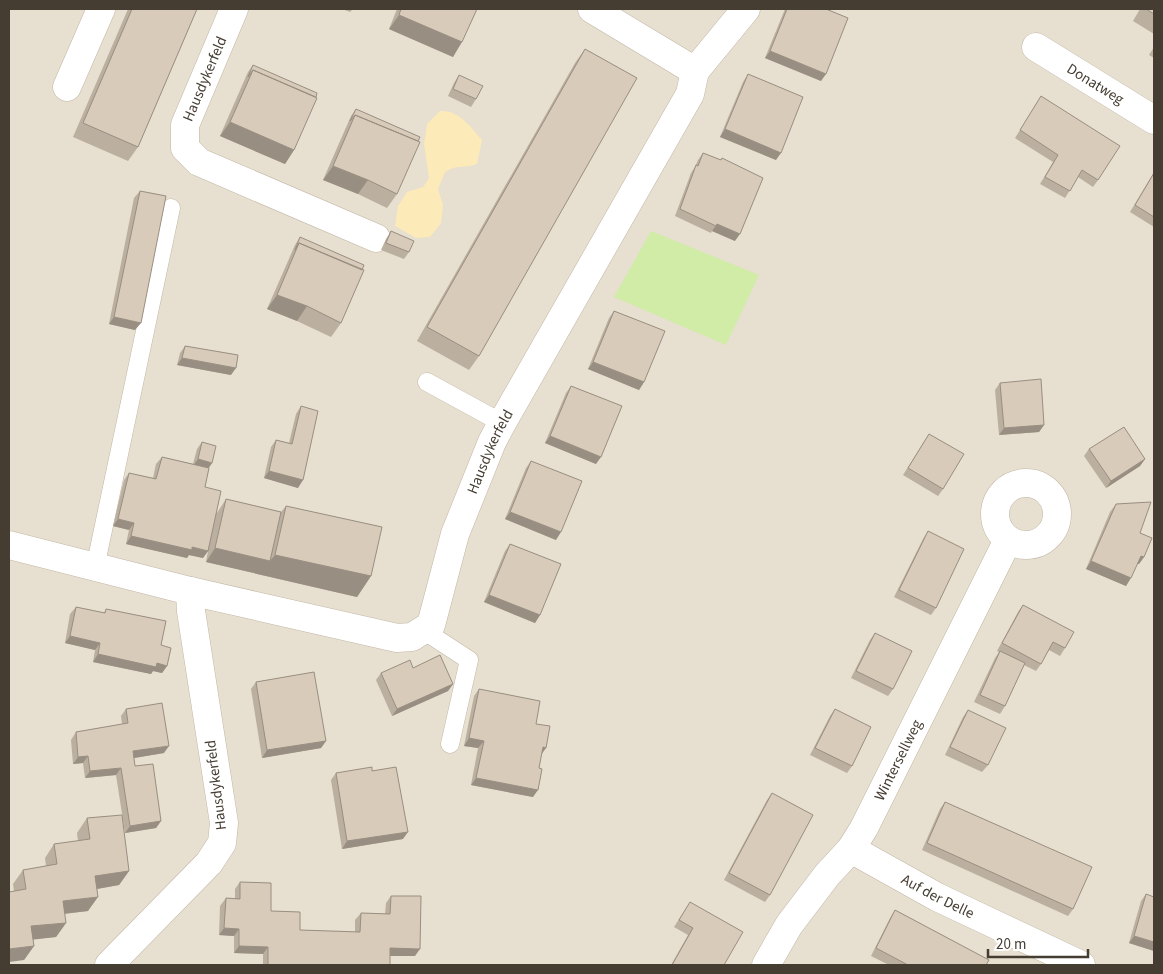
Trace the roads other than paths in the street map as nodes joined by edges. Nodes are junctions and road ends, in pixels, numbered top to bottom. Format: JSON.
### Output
{"nodes":[{"id":1,"x":101,"y":9,"type":"edge"},
{"id":2,"x":234,"y":9,"type":"edge"},
{"id":3,"x":592,"y":9,"type":"edge"},
{"id":4,"x":746,"y":9,"type":"edge"},
{"id":5,"x":1036,"y":47,"type":"dead end"},
{"id":6,"x":695,"y":71,"type":"junction"},
{"id":7,"x":67,"y":87,"type":"dead end"},
{"id":8,"x":1154,"y":120,"type":"edge"},
{"id":9,"x":171,"y":208,"type":"dead end"},
{"id":10,"x":376,"y":238,"type":"dead end"},
{"id":11,"x":427,"y":382,"type":"dead end"},
{"id":12,"x":502,"y":423,"type":"junction"},
{"id":13,"x":1008,"y":540,"type":"dead end"},
{"id":14,"x":9,"y":546,"type":"edge"},
{"id":15,"x":95,"y":568,"type":"junction"},
{"id":16,"x":190,"y":591,"type":"junction"},
{"id":17,"x":422,"y":630,"type":"junction"},
{"id":18,"x":450,"y":744,"type":"dead end"},
{"id":19,"x":851,"y":849,"type":"junction"},
{"id":20,"x":109,"y":965,"type":"edge"},
{"id":21,"x":766,"y":965,"type":"edge"},
{"id":22,"x":1081,"y":965,"type":"edge"}],
"edges":[{"from":1,"to":7,"type":"street"},
{"from":2,"to":10,"type":"street","name":"Hausdykerfeld"},
{"from":3,"to":6,"type":"street"},
{"from":4,"to":6,"type":"street","name":"Hausdykerfeld"},
{"from":5,"to":8,"type":"street","name":"Donatweg"},
{"from":6,"to":12,"type":"street","name":"Hausdykerfeld"},
{"from":9,"to":15,"type":"lane"},
{"from":11,"to":12,"type":"lane"},
{"from":12,"to":17,"type":"street","name":"Hausdykerfeld"},
{"from":13,"to":19,"type":"street","name":"Wintersellweg"},
{"from":14,"to":15,"type":"street"},
{"from":15,"to":16,"type":"street"},
{"from":16,"to":17,"type":"street"},
{"from":16,"to":20,"type":"street","name":"Hausdykerfeld"},
{"from":17,"to":18,"type":"lane"},
{"from":19,"to":21,"type":"street","name":"Wintersellweg"},
{"from":19,"to":22,"type":"street","name":"Auf der Delle"}]}
